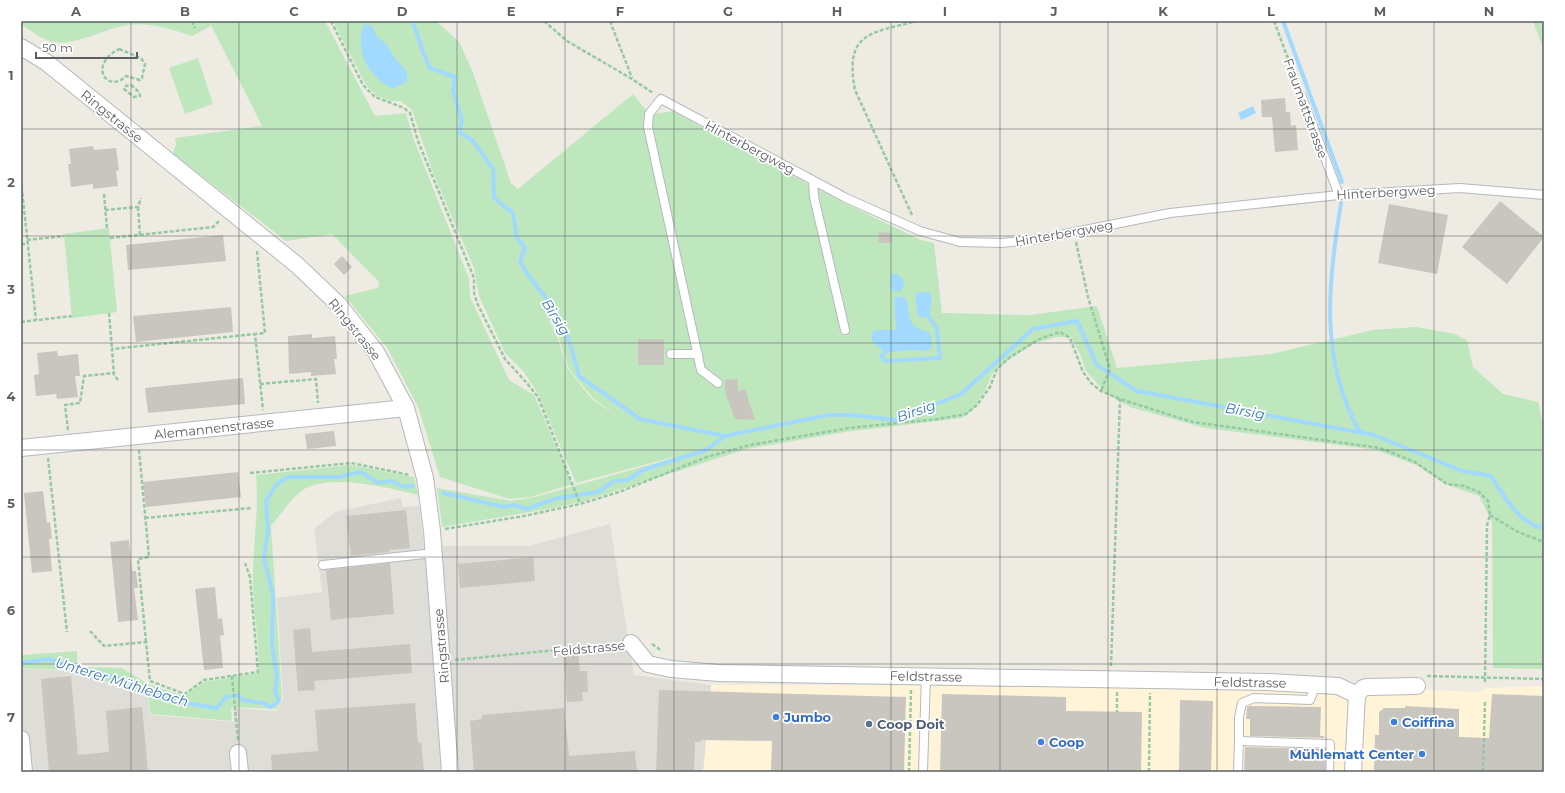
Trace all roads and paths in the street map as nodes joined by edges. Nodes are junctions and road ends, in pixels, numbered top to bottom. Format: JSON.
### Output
{"nodes":[{"id":1,"x":192,"y":21,"type":"edge"},
{"id":2,"x":331,"y":21,"type":"edge"},
{"id":3,"x":544,"y":21,"type":"edge"},
{"id":4,"x":610,"y":21,"type":"edge"},
{"id":5,"x":917,"y":21,"type":"edge"},
{"id":6,"x":1274,"y":21,"type":"edge"},
{"id":7,"x":195,"y":28,"type":"dead end"},
{"id":8,"x":21,"y":47,"type":"edge"},
{"id":9,"x":110,"y":55,"type":"joint"},
{"id":10,"x":632,"y":79,"type":"junction"},
{"id":11,"x":136,"y":89,"type":"joint"},
{"id":12,"x":1302,"y":97,"type":"joint"},
{"id":13,"x":661,"y":99,"type":"junction"},
{"id":14,"x":21,"y":181,"type":"edge"},
{"id":15,"x":813,"y":181,"type":"junction"},
{"id":16,"x":104,"y":194,"type":"dead end"},
{"id":17,"x":1339,"y":195,"type":"junction"},
{"id":18,"x":1544,"y":195,"type":"edge"},
{"id":19,"x":141,"y":198,"type":"dead end"},
{"id":20,"x":138,"y":207,"type":"junction"},
{"id":21,"x":105,"y":210,"type":"junction"},
{"id":22,"x":228,"y":211,"type":"junction"},
{"id":23,"x":107,"y":229,"type":"dead end"},
{"id":24,"x":920,"y":231,"type":"junction"},
{"id":25,"x":256,"y":233,"type":"junction"},
{"id":26,"x":1074,"y":233,"type":"junction"},
{"id":27,"x":140,"y":235,"type":"junction"},
{"id":28,"x":64,"y":236,"type":"dead end"},
{"id":29,"x":110,"y":238,"type":"dead end"},
{"id":30,"x":27,"y":242,"type":"junction"},
{"id":31,"x":21,"y":244,"type":"edge"},
{"id":32,"x":109,"y":314,"type":"dead end"},
{"id":33,"x":72,"y":316,"type":"dead end"},
{"id":34,"x":36,"y":320,"type":"junction"},
{"id":35,"x":21,"y":322,"type":"edge"},
{"id":36,"x":845,"y":330,"type":"dead end"},
{"id":37,"x":255,"y":334,"type":"junction"},
{"id":38,"x":112,"y":349,"type":"junction"},
{"id":39,"x":671,"y":354,"type":"dead end"},
{"id":40,"x":698,"y":354,"type":"junction"},
{"id":41,"x":114,"y":373,"type":"junction"},
{"id":42,"x":118,"y":380,"type":"dead end"},
{"id":43,"x":718,"y":383,"type":"dead end"},
{"id":44,"x":260,"y":384,"type":"junction"},
{"id":45,"x":1101,"y":391,"type":"junction"},
{"id":46,"x":1120,"y":399,"type":"junction"},
{"id":47,"x":406,"y":408,"type":"junction"},
{"id":48,"x":319,"y":417,"type":"junction"},
{"id":49,"x":264,"y":423,"type":"junction"},
{"id":50,"x":137,"y":435,"type":"junction"},
{"id":51,"x":69,"y":443,"type":"junction"},
{"id":52,"x":46,"y":445,"type":"junction"},
{"id":53,"x":21,"y":448,"type":"edge"},
{"id":54,"x":250,"y":472,"type":"dead end"},
{"id":55,"x":425,"y":478,"type":"junction"},
{"id":56,"x":580,"y":504,"type":"junction"},
{"id":57,"x":251,"y":508,"type":"dead end"},
{"id":58,"x":1490,"y":515,"type":"junction"},
{"id":59,"x":145,"y":518,"type":"junction"},
{"id":60,"x":432,"y":531,"type":"junction"},
{"id":61,"x":1544,"y":542,"type":"edge"},
{"id":62,"x":434,"y":553,"type":"junction"},
{"id":63,"x":245,"y":563,"type":"dead end"},
{"id":64,"x":323,"y":565,"type":"dead end"},
{"id":65,"x":90,"y":631,"type":"dead end"},
{"id":66,"x":67,"y":632,"type":"dead end"},
{"id":67,"x":146,"y":642,"type":"junction"},
{"id":68,"x":631,"y":643,"type":"joint"},
{"id":69,"x":441,"y":662,"type":"junction"},
{"id":70,"x":232,"y":676,"type":"junction"},
{"id":71,"x":918,"y":676,"type":"junction"},
{"id":72,"x":1111,"y":680,"type":"junction"},
{"id":73,"x":1150,"y":681,"type":"junction"},
{"id":74,"x":1485,"y":683,"type":"dead end"},
{"id":75,"x":1316,"y":684,"type":"junction"},
{"id":76,"x":1417,"y":686,"type":"dead end"},
{"id":77,"x":1357,"y":696,"type":"junction"},
{"id":78,"x":1485,"y":701,"type":"dead end"},
{"id":79,"x":21,"y":739,"type":"edge"},
{"id":80,"x":1239,"y":741,"type":"junction"},
{"id":81,"x":238,"y":753,"type":"joint"},
{"id":82,"x":24,"y":772,"type":"edge"},
{"id":83,"x":240,"y":772,"type":"edge"},
{"id":84,"x":450,"y":772,"type":"edge"},
{"id":85,"x":909,"y":772,"type":"edge"},
{"id":86,"x":923,"y":772,"type":"edge"},
{"id":87,"x":1149,"y":772,"type":"edge"},
{"id":88,"x":1238,"y":772,"type":"edge"},
{"id":89,"x":1329,"y":772,"type":"edge"},
{"id":90,"x":1353,"y":772,"type":"edge"},
{"id":91,"x":1483,"y":772,"type":"edge"}],
"edges":[{"from":1,"to":7,"type":"path"},
{"from":2,"to":56,"type":"path"},
{"from":3,"to":10,"type":"path"},
{"from":4,"to":10,"type":"path"},
{"from":5,"to":24,"type":"path"},
{"from":6,"to":12,"type":"path","name":"Fraumattstrasse"},
{"from":8,"to":22,"type":"street","name":"Ringstrasse"},
{"from":9,"to":9,"type":"path"},
{"from":10,"to":13,"type":"path"},
{"from":11,"to":11,"type":"path"},
{"from":12,"to":17,"type":"lane","name":"Fraumattstrasse"},
{"from":13,"to":15,"type":"lane","name":"Hinterbergweg"},
{"from":13,"to":40,"type":"lane"},
{"from":14,"to":30,"type":"path"},
{"from":15,"to":24,"type":"lane","name":"Hinterbergweg"},
{"from":15,"to":36,"type":"lane"},
{"from":16,"to":21,"type":"path"},
{"from":17,"to":18,"type":"lane","name":"Hinterbergweg"},
{"from":17,"to":26,"type":"lane","name":"Hinterbergweg"},
{"from":19,"to":20,"type":"path"},
{"from":20,"to":21,"type":"path"},
{"from":20,"to":27,"type":"path"},
{"from":21,"to":23,"type":"path"},
{"from":22,"to":25,"type":"street","name":"Ringstrasse"},
{"from":22,"to":27,"type":"path"},
{"from":24,"to":26,"type":"lane","name":"Hinterbergweg"},
{"from":25,"to":37,"type":"path"},
{"from":25,"to":47,"type":"street","name":"Ringstrasse"},
{"from":26,"to":45,"type":"path"},
{"from":27,"to":29,"type":"path"},
{"from":28,"to":30,"type":"path"},
{"from":30,"to":31,"type":"path"},
{"from":30,"to":34,"type":"path"},
{"from":32,"to":38,"type":"path"},
{"from":33,"to":34,"type":"path"},
{"from":34,"to":35,"type":"path"},
{"from":37,"to":38,"type":"path"},
{"from":37,"to":44,"type":"path"},
{"from":38,"to":41,"type":"path"},
{"from":39,"to":40,"type":"lane"},
{"from":40,"to":43,"type":"lane"},
{"from":41,"to":42,"type":"path"},
{"from":41,"to":51,"type":"path"},
{"from":44,"to":48,"type":"path"},
{"from":44,"to":49,"type":"path"},
{"from":45,"to":46,"type":"path"},
{"from":45,"to":56,"type":"path"},
{"from":46,"to":58,"type":"path"},
{"from":46,"to":72,"type":"path"},
{"from":47,"to":48,"type":"street","name":"Alemannenstrasse"},
{"from":47,"to":55,"type":"street","name":"Ringstrasse"},
{"from":48,"to":49,"type":"street","name":"Alemannenstrasse"},
{"from":49,"to":50,"type":"street","name":"Alemannenstrasse"},
{"from":50,"to":51,"type":"street","name":"Alemannenstrasse"},
{"from":50,"to":59,"type":"path"},
{"from":51,"to":52,"type":"street","name":"Alemannenstrasse"},
{"from":52,"to":53,"type":"street","name":"Alemannenstrasse"},
{"from":52,"to":66,"type":"path"},
{"from":54,"to":55,"type":"path"},
{"from":55,"to":60,"type":"street","name":"Ringstrasse"},
{"from":56,"to":60,"type":"path"},
{"from":57,"to":59,"type":"path"},
{"from":58,"to":61,"type":"path"},
{"from":58,"to":74,"type":"path"},
{"from":59,"to":67,"type":"path"},
{"from":60,"to":62,"type":"street","name":"Ringstrasse"},
{"from":62,"to":64,"type":"lane"},
{"from":62,"to":69,"type":"street","name":"Ringstrasse"},
{"from":63,"to":70,"type":"path"},
{"from":65,"to":67,"type":"path"},
{"from":67,"to":70,"type":"path"},
{"from":68,"to":69,"type":"path","name":"Feldstrasse"},
{"from":68,"to":71,"type":"street","name":"Feldstrasse"},
{"from":69,"to":84,"type":"street","name":"Ringstrasse"},
{"from":70,"to":81,"type":"path"},
{"from":71,"to":72,"type":"street","name":"Feldstrasse"},
{"from":71,"to":85,"type":"path"},
{"from":71,"to":86,"type":"lane"},
{"from":72,"to":73,"type":"street","name":"Feldstrasse"},
{"from":73,"to":75,"type":"street","name":"Feldstrasse"},
{"from":73,"to":87,"type":"path"},
{"from":75,"to":77,"type":"street","name":"Feldstrasse"},
{"from":75,"to":80,"type":"lane"},
{"from":76,"to":77,"type":"street"},
{"from":77,"to":90,"type":"street"},
{"from":78,"to":91,"type":"path"},
{"from":79,"to":82,"type":"street"},
{"from":80,"to":88,"type":"lane"},
{"from":80,"to":89,"type":"lane"},
{"from":81,"to":83,"type":"street"}]}
